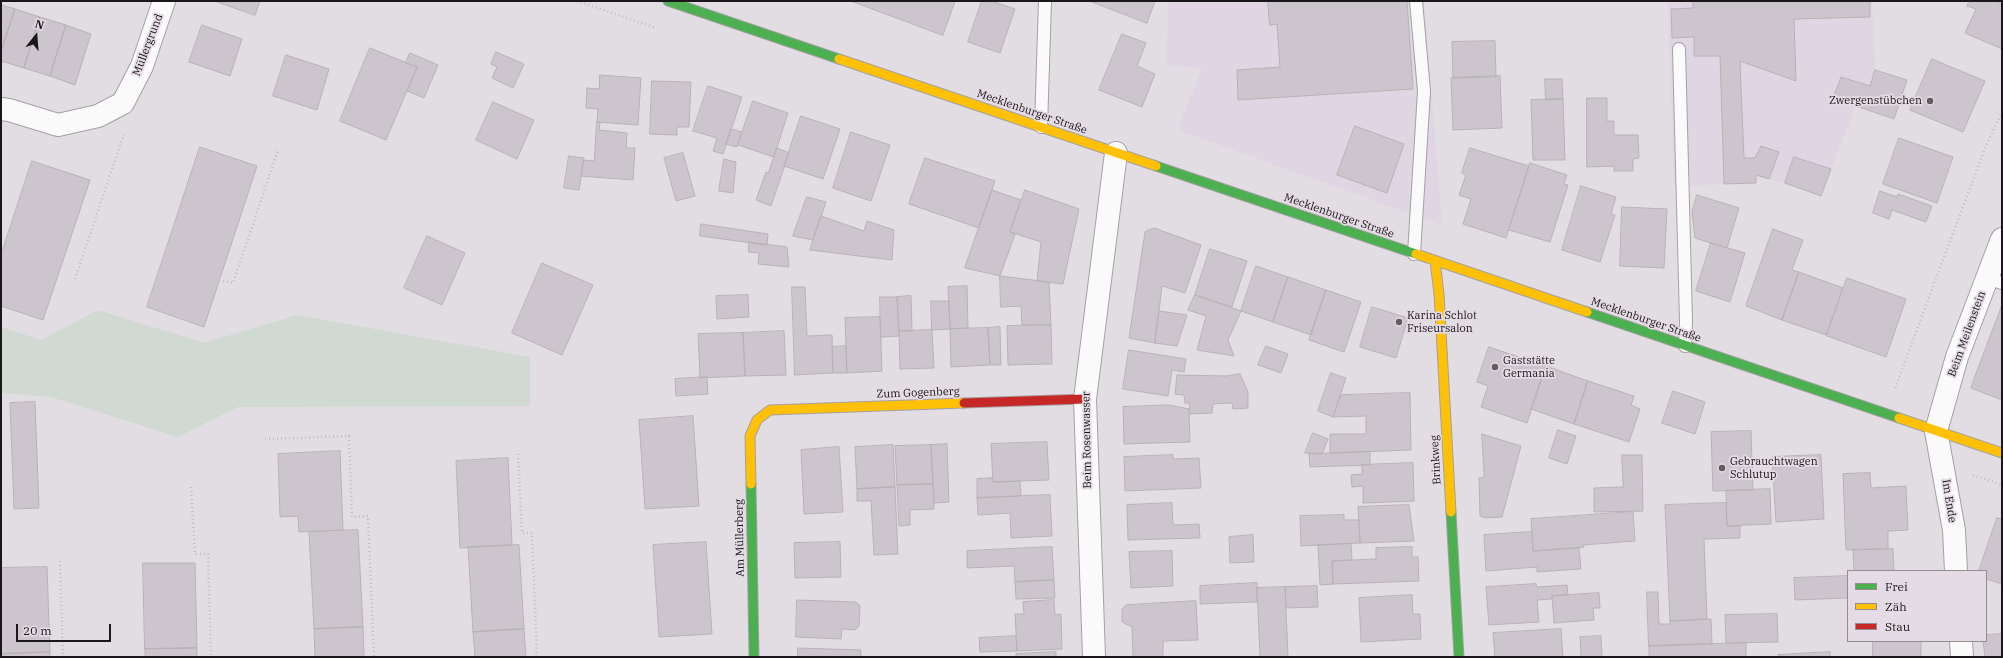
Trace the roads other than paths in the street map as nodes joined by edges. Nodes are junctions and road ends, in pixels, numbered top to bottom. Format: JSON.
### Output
{"nodes":[{"id":1,"x":164,"y":1,"type":"edge"},
{"id":2,"x":668,"y":1,"type":"edge"},
{"id":3,"x":1045,"y":1,"type":"edge"},
{"id":4,"x":1416,"y":1,"type":"edge"},
{"id":5,"x":1679,"y":49,"type":"dead end"},
{"id":6,"x":1,"y":109,"type":"edge"},
{"id":7,"x":1041,"y":127,"type":"junction"},
{"id":8,"x":1116,"y":153,"type":"junction"},
{"id":9,"x":2002,"y":239,"type":"edge"},
{"id":10,"x":1414,"y":254,"type":"junction"},
{"id":11,"x":1435,"y":261,"type":"junction"},
{"id":12,"x":1995,"y":280,"type":"edge"},
{"id":13,"x":1685,"y":346,"type":"junction"},
{"id":14,"x":1085,"y":399,"type":"junction"},
{"id":15,"x":756,"y":420,"type":"joint"},
{"id":16,"x":1936,"y":431,"type":"junction"},
{"id":17,"x":2002,"y":453,"type":"edge"},
{"id":18,"x":1956,"y":570,"type":"edge"},
{"id":19,"x":1961,"y":642,"type":"edge"},
{"id":20,"x":754,"y":657,"type":"edge"},
{"id":21,"x":1094,"y":657,"type":"edge"},
{"id":22,"x":1459,"y":657,"type":"edge"},
{"id":23,"x":1962,"y":657,"type":"edge"}],
"edges":[{"from":1,"to":6,"type":"street","name":"Müllergrund"},
{"from":2,"to":7,"type":"street","name":"Mecklenburger Straße"},
{"from":3,"to":7,"type":"lane"},
{"from":4,"to":10,"type":"lane"},
{"from":5,"to":13,"type":"lane"},
{"from":7,"to":8,"type":"street","name":"Mecklenburger Straße"},
{"from":8,"to":10,"type":"street","name":"Mecklenburger Straße"},
{"from":8,"to":14,"type":"street","name":"Beim Rosenwasser"},
{"from":9,"to":12,"type":"street","name":"Beim Meilenstein"},
{"from":10,"to":11,"type":"street","name":"Mecklenburger Straße"},
{"from":11,"to":13,"type":"street","name":"Mecklenburger Straße"},
{"from":11,"to":22,"type":"street","name":"Brinkweg"},
{"from":12,"to":16,"type":"street","name":"Beim Meilenstein"},
{"from":13,"to":16,"type":"street","name":"Mecklenburger Straße"},
{"from":14,"to":15,"type":"street","name":"Zum Gogenberg"},
{"from":14,"to":21,"type":"street","name":"Beim Rosenwasser"},
{"from":15,"to":20,"type":"street","name":"Am Müllerberg"},
{"from":16,"to":17,"type":"street","name":"Mecklenburger Straße"},
{"from":16,"to":18,"type":"street","name":"Im Ende"},
{"from":19,"to":23,"type":"street"}]}
